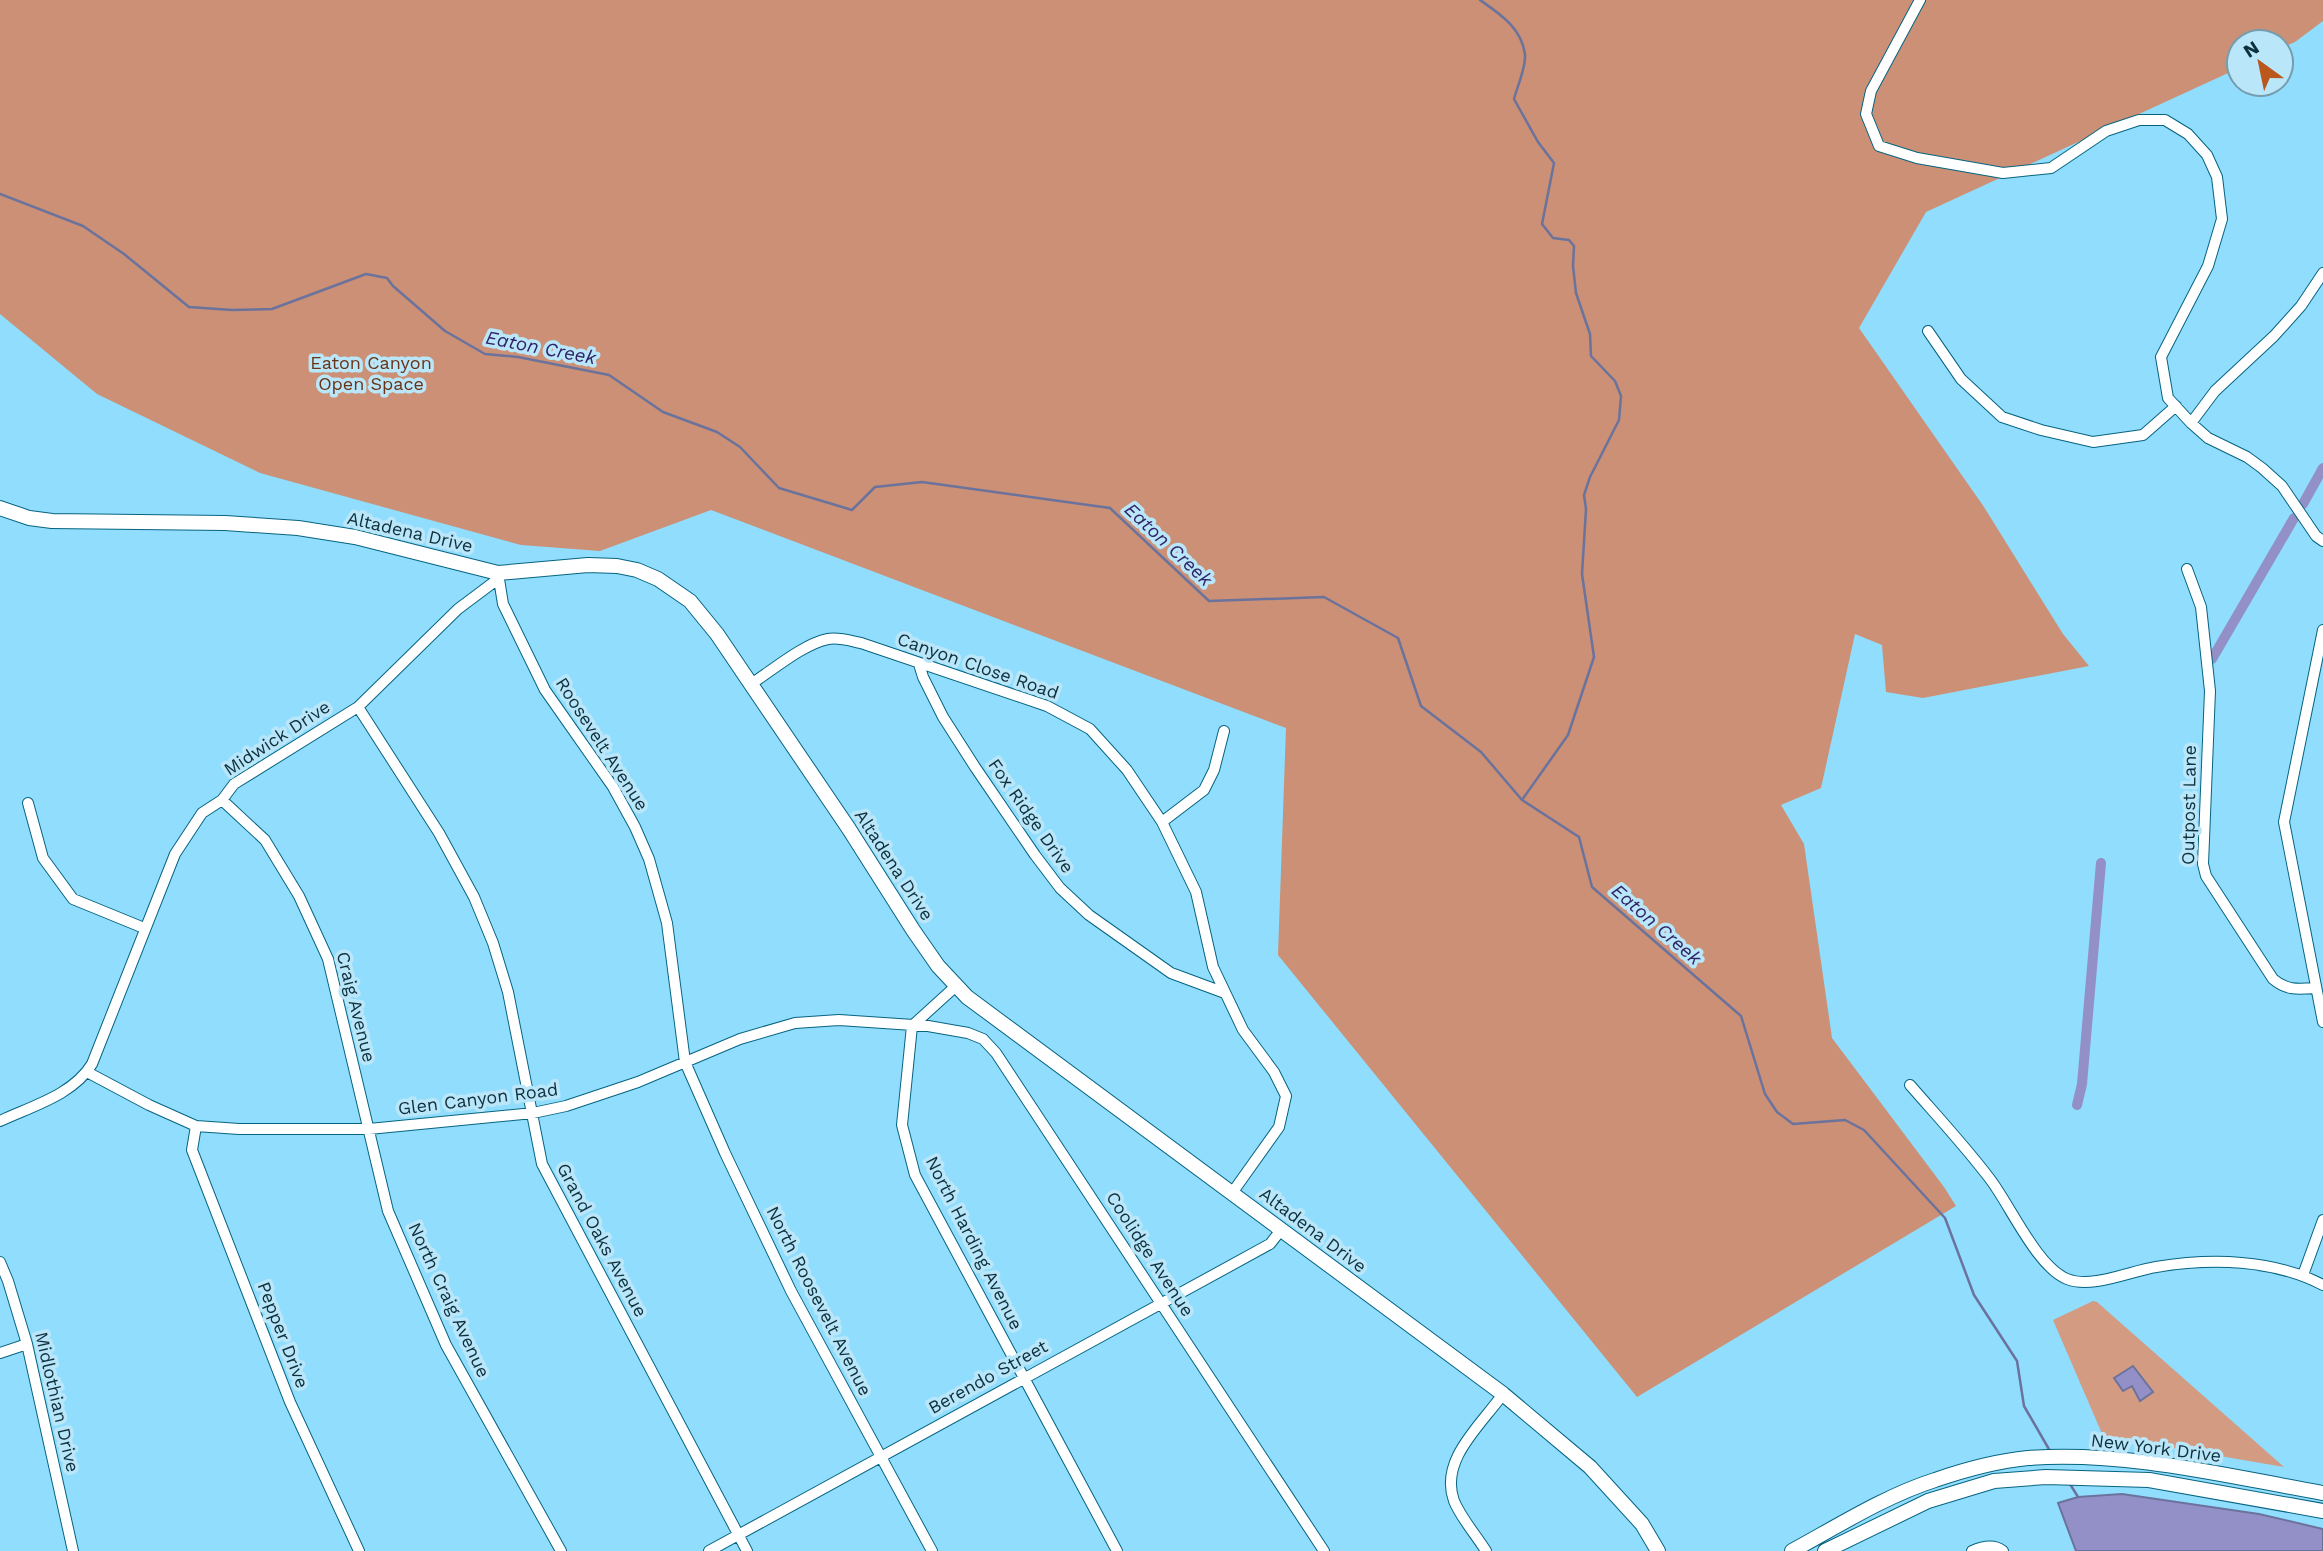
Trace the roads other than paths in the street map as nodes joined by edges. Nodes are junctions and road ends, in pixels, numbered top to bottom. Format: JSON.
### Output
{"nodes":[{"id":1,"x":1920,"y":0,"type":"edge"},
{"id":2,"x":2323,"y":273,"type":"edge"},
{"id":3,"x":1928,"y":331,"type":"dead end"},
{"id":4,"x":2176,"y":407,"type":"junction"},
{"id":5,"x":2191,"y":423,"type":"junction"},
{"id":6,"x":0,"y":508,"type":"edge"},
{"id":7,"x":2323,"y":541,"type":"edge"},
{"id":8,"x":2187,"y":569,"type":"dead end"},
{"id":9,"x":498,"y":573,"type":"junction"},
{"id":10,"x":2323,"y":630,"type":"edge"},
{"id":11,"x":919,"y":664,"type":"junction"},
{"id":12,"x":751,"y":684,"type":"junction"},
{"id":13,"x":358,"y":707,"type":"junction"},
{"id":14,"x":1224,"y":731,"type":"dead end"},
{"id":15,"x":222,"y":800,"type":"junction"},
{"id":16,"x":28,"y":803,"type":"dead end"},
{"id":17,"x":1162,"y":822,"type":"junction"},
{"id":18,"x":144,"y":928,"type":"junction"},
{"id":19,"x":956,"y":986,"type":"junction"},
{"id":20,"x":2316,"y":988,"type":"junction"},
{"id":21,"x":1226,"y":993,"type":"junction"},
{"id":22,"x":2323,"y":1022,"type":"edge"},
{"id":23,"x":912,"y":1026,"type":"junction"},
{"id":24,"x":685,"y":1062,"type":"junction"},
{"id":25,"x":87,"y":1072,"type":"junction"},
{"id":26,"x":1910,"y":1085,"type":"dead end"},
{"id":27,"x":533,"y":1113,"type":"junction"},
{"id":28,"x":0,"y":1121,"type":"edge"},
{"id":29,"x":196,"y":1126,"type":"junction"},
{"id":30,"x":369,"y":1129,"type":"junction"},
{"id":31,"x":1232,"y":1193,"type":"junction"},
{"id":32,"x":2323,"y":1220,"type":"edge"},
{"id":33,"x":1281,"y":1230,"type":"junction"},
{"id":34,"x":0,"y":1262,"type":"edge"},
{"id":35,"x":2303,"y":1275,"type":"junction"},
{"id":36,"x":2323,"y":1285,"type":"edge"},
{"id":37,"x":1161,"y":1301,"type":"junction"},
{"id":38,"x":27,"y":1344,"type":"junction"},
{"id":39,"x":0,"y":1353,"type":"edge"},
{"id":40,"x":1023,"y":1377,"type":"junction"},
{"id":41,"x":1503,"y":1394,"type":"junction"},
{"id":42,"x":880,"y":1456,"type":"junction"},
{"id":43,"x":2323,"y":1493,"type":"edge"},
{"id":44,"x":2323,"y":1511,"type":"edge"},
{"id":45,"x":738,"y":1535,"type":"junction"},
{"id":46,"x":1821,"y":1535,"type":"junction"},
{"id":47,"x":1829,"y":1550,"type":"edge"},
{"id":48,"x":73,"y":1551,"type":"edge"},
{"id":49,"x":359,"y":1551,"type":"edge"},
{"id":50,"x":561,"y":1551,"type":"edge"},
{"id":51,"x":709,"y":1551,"type":"edge"},
{"id":52,"x":747,"y":1551,"type":"edge"},
{"id":53,"x":932,"y":1551,"type":"edge"},
{"id":54,"x":1117,"y":1551,"type":"edge"},
{"id":55,"x":1324,"y":1551,"type":"edge"},
{"id":56,"x":1486,"y":1551,"type":"edge"},
{"id":57,"x":1658,"y":1551,"type":"edge"},
{"id":58,"x":1792,"y":1551,"type":"edge"},
{"id":59,"x":1972,"y":1551,"type":"edge"},
{"id":60,"x":2003,"y":1551,"type":"edge"}],
"edges":[{"from":1,"to":4,"type":"street"},
{"from":2,"to":5,"type":"street"},
{"from":3,"to":4,"type":"street"},
{"from":4,"to":5,"type":"street"},
{"from":5,"to":7,"type":"street"},
{"from":6,"to":9,"type":"main road","name":"Altadena Drive"},
{"from":8,"to":20,"type":"street","name":"Outpost Lane"},
{"from":9,"to":12,"type":"main road","name":"Altadena Drive"},
{"from":9,"to":13,"type":"street","name":"Midwick Drive"},
{"from":9,"to":24,"type":"street","name":"Roosevelt Avenue"},
{"from":10,"to":20,"type":"street"},
{"from":11,"to":12,"type":"street","name":"Canyon Close Road"},
{"from":11,"to":17,"type":"street","name":"Canyon Close Road"},
{"from":11,"to":21,"type":"street","name":"Fox Ridge Drive"},
{"from":12,"to":19,"type":"main road","name":"Altadena Drive"},
{"from":13,"to":15,"type":"street","name":"Midwick Drive"},
{"from":13,"to":27,"type":"street","name":"Grand Oaks Avenue"},
{"from":14,"to":17,"type":"street"},
{"from":15,"to":18,"type":"street","name":"Midwick Drive"},
{"from":15,"to":30,"type":"street","name":"Craig Avenue"},
{"from":16,"to":18,"type":"street"},
{"from":17,"to":21,"type":"street","name":"Canyon Close Road"},
{"from":18,"to":25,"type":"street","name":"Midwick Drive"},
{"from":19,"to":23,"type":"street"},
{"from":19,"to":31,"type":"main road","name":"Altadena Drive"},
{"from":20,"to":22,"type":"street"},
{"from":21,"to":31,"type":"street","name":"Canyon Close Road"},
{"from":23,"to":24,"type":"street","name":"Glen Canyon Road"},
{"from":23,"to":37,"type":"street","name":"Coolidge Avenue"},
{"from":23,"to":40,"type":"street","name":"North Harding Avenue"},
{"from":24,"to":27,"type":"street","name":"Glen Canyon Road"},
{"from":24,"to":42,"type":"street","name":"North Roosevelt Avenue"},
{"from":25,"to":28,"type":"street"},
{"from":25,"to":29,"type":"street","name":"Glen Canyon Road"},
{"from":26,"to":35,"type":"street"},
{"from":27,"to":30,"type":"street","name":"Glen Canyon Road"},
{"from":27,"to":45,"type":"street","name":"Grand Oaks Avenue"},
{"from":29,"to":30,"type":"street","name":"Glen Canyon Road"},
{"from":29,"to":49,"type":"street","name":"Pepper Drive"},
{"from":30,"to":50,"type":"street","name":"North Craig Avenue"},
{"from":31,"to":33,"type":"main road","name":"Altadena Drive"},
{"from":32,"to":35,"type":"street"},
{"from":33,"to":37,"type":"street","name":"Berendo Street"},
{"from":33,"to":41,"type":"main road","name":"Altadena Drive"},
{"from":34,"to":38,"type":"street","name":"Midlothian Drive"},
{"from":35,"to":36,"type":"street"},
{"from":37,"to":40,"type":"street","name":"Berendo Street"},
{"from":37,"to":55,"type":"street","name":"Coolidge Avenue"},
{"from":38,"to":39,"type":"street"},
{"from":38,"to":48,"type":"street","name":"Midlothian Drive"},
{"from":40,"to":42,"type":"street","name":"Berendo Street"},
{"from":40,"to":54,"type":"street","name":"North Harding Avenue"},
{"from":41,"to":56,"type":"street"},
{"from":41,"to":57,"type":"main road","name":"Altadena Drive"},
{"from":42,"to":45,"type":"street","name":"Berendo Street"},
{"from":42,"to":53,"type":"street","name":"North Roosevelt Avenue"},
{"from":43,"to":46,"type":"main road","name":"New York Drive"},
{"from":44,"to":47,"type":"main road","name":"New York Drive"},
{"from":45,"to":51,"type":"street","name":"Berendo Street"},
{"from":45,"to":52,"type":"street","name":"Grand Oaks Avenue"},
{"from":46,"to":47,"type":"street"},
{"from":46,"to":58,"type":"main road","name":"New York Drive"},
{"from":59,"to":60,"type":"street"}]}
